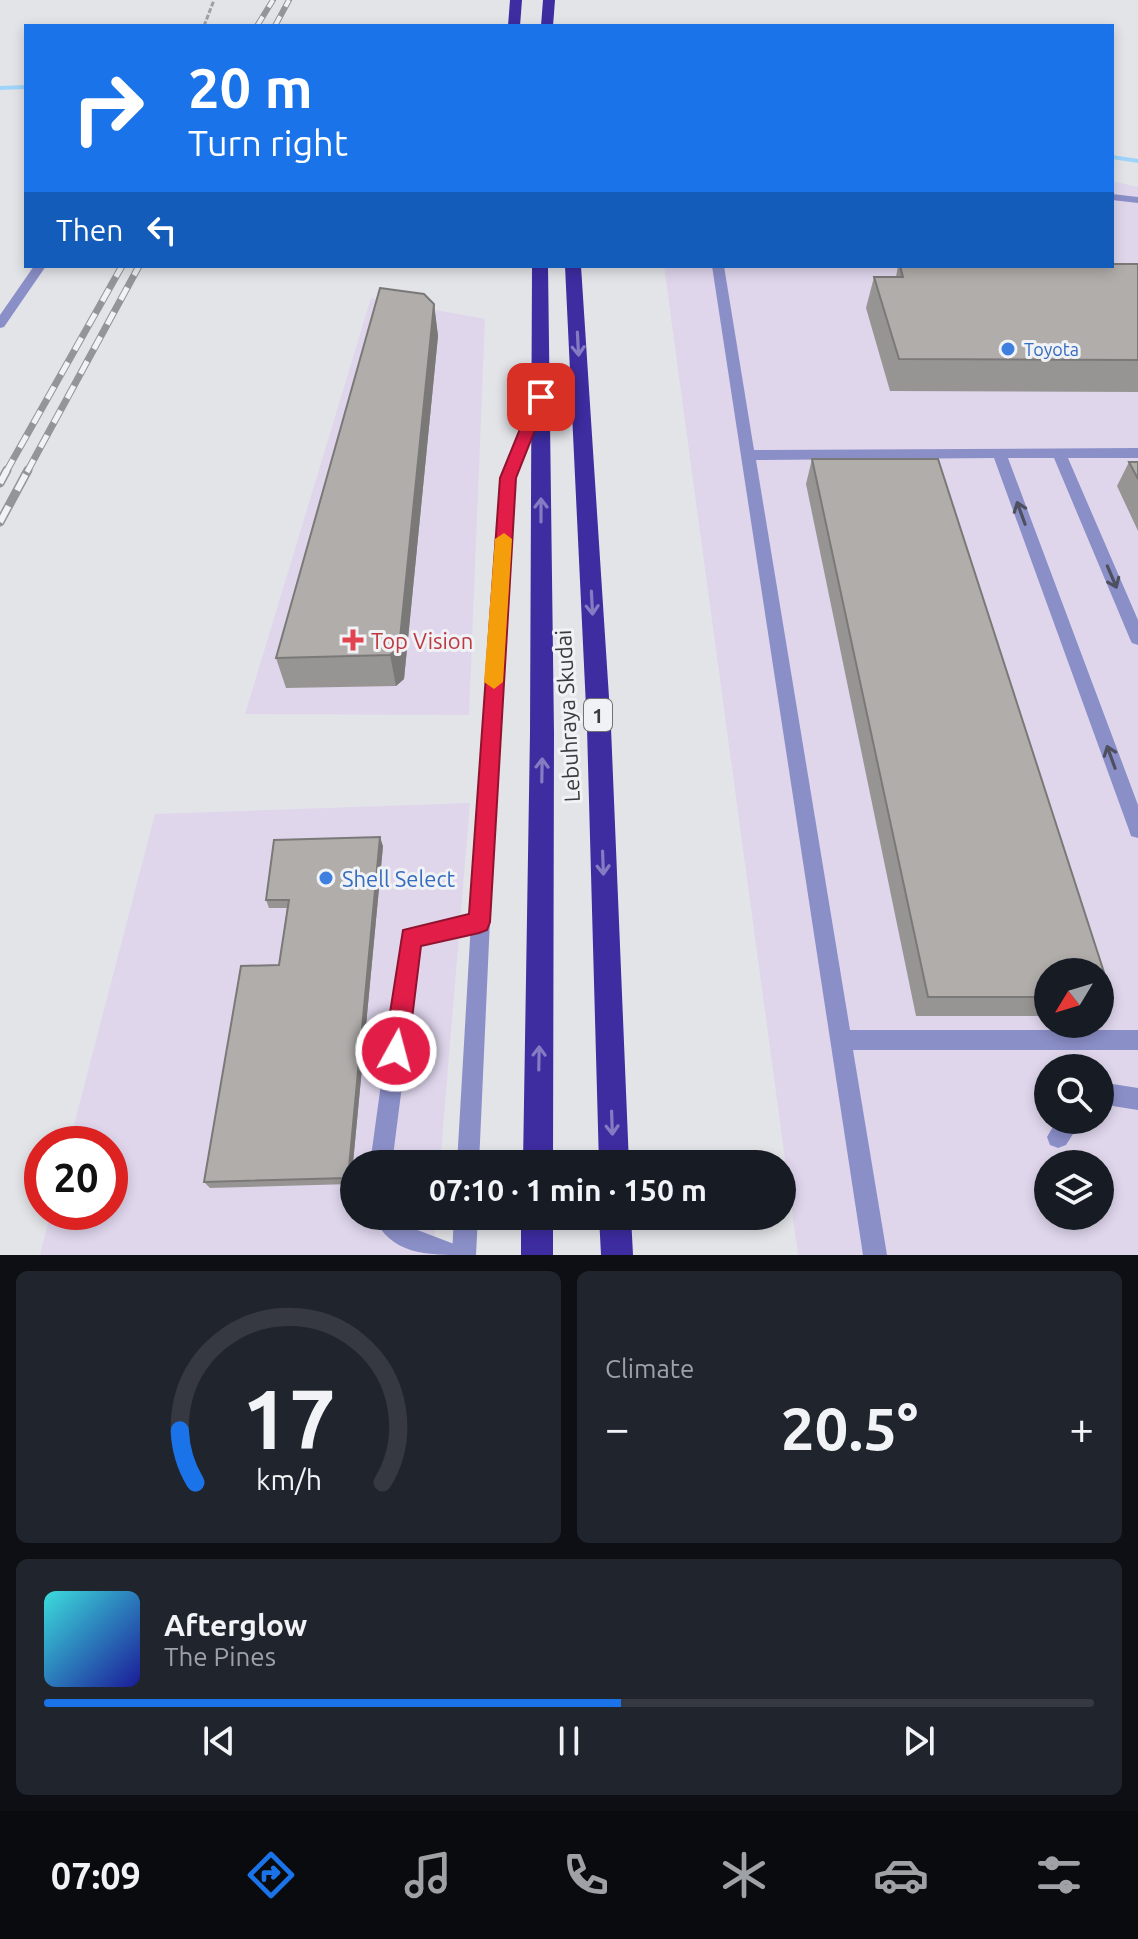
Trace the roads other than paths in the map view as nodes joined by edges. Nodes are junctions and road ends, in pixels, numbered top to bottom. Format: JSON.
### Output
{"nodes":[{"id":1,"x":516,"y":0,"type":"edge"},
{"id":2,"x":549,"y":0,"type":"edge"},
{"id":3,"x":514,"y":24,"type":"edge"},
{"id":4,"x":547,"y":24,"type":"edge"},
{"id":5,"x":1114,"y":197,"type":"edge"},
{"id":6,"x":1138,"y":200,"type":"edge"},
{"id":7,"x":39,"y":268,"type":"edge"},
{"id":8,"x":540,"y":268,"type":"edge"},
{"id":9,"x":573,"y":268,"type":"edge"},
{"id":10,"x":718,"y":268,"type":"edge"},
{"id":11,"x":0,"y":324,"type":"edge"},
{"id":12,"x":541,"y":397,"type":"junction"},
{"id":13,"x":999,"y":453,"type":"junction"},
{"id":14,"x":1059,"y":453,"type":"junction"},
{"id":15,"x":1138,"y":453,"type":"edge"},
{"id":16,"x":748,"y":455,"type":"junction"},
{"id":17,"x":1138,"y":639,"type":"edge"},
{"id":18,"x":1138,"y":830,"type":"edge"},
{"id":19,"x":479,"y":922,"type":"junction"},
{"id":20,"x":841,"y":1040,"type":"junction"},
{"id":21,"x":1138,"y":1040,"type":"edge"},
{"id":22,"x":1114,"y":1095,"type":"edge"},
{"id":23,"x":1138,"y":1099,"type":"edge"},
{"id":24,"x":383,"y":1150,"type":"edge"},
{"id":25,"x":469,"y":1150,"type":"edge"},
{"id":26,"x":538,"y":1150,"type":"edge"},
{"id":27,"x":614,"y":1150,"type":"edge"},
{"id":28,"x":395,"y":1230,"type":"edge"},
{"id":29,"x":465,"y":1230,"type":"edge"},
{"id":30,"x":537,"y":1230,"type":"edge"},
{"id":31,"x":616,"y":1230,"type":"edge"},
{"id":32,"x":454,"y":1255,"type":"edge"},
{"id":33,"x":464,"y":1255,"type":"edge"},
{"id":34,"x":537,"y":1255,"type":"edge"},
{"id":35,"x":617,"y":1255,"type":"edge"},
{"id":36,"x":875,"y":1255,"type":"edge"}],
"edges":[{"from":1,"to":3,"type":"highway"},
{"from":2,"to":4,"type":"highway"},
{"from":5,"to":6,"type":"street"},
{"from":7,"to":11,"type":"street"},
{"from":8,"to":12,"type":"highway","name":"Lebuhraya Skudai"},
{"from":9,"to":27,"type":"highway","name":"Lebuhraya Skudai","number":"1","one_way":true},
{"from":10,"to":16,"type":"street"},
{"from":12,"to":19,"type":"street"},
{"from":26,"to":12,"type":"highway","name":"Lebuhraya Skudai","one_way":true},
{"from":13,"to":14,"type":"street"},
{"from":13,"to":16,"type":"street"},
{"from":18,"to":13,"type":"street","one_way":true},
{"from":14,"to":15,"type":"street"},
{"from":14,"to":17,"type":"street","one_way":true},
{"from":16,"to":20,"type":"street"},
{"from":19,"to":24,"type":"street"},
{"from":19,"to":25,"type":"street"},
{"from":20,"to":21,"type":"street"},
{"from":20,"to":36,"type":"street"},
{"from":22,"to":23,"type":"street"},
{"from":28,"to":32,"type":"street"},
{"from":29,"to":33,"type":"street"},
{"from":30,"to":34,"type":"highway"},
{"from":31,"to":35,"type":"highway"}]}
